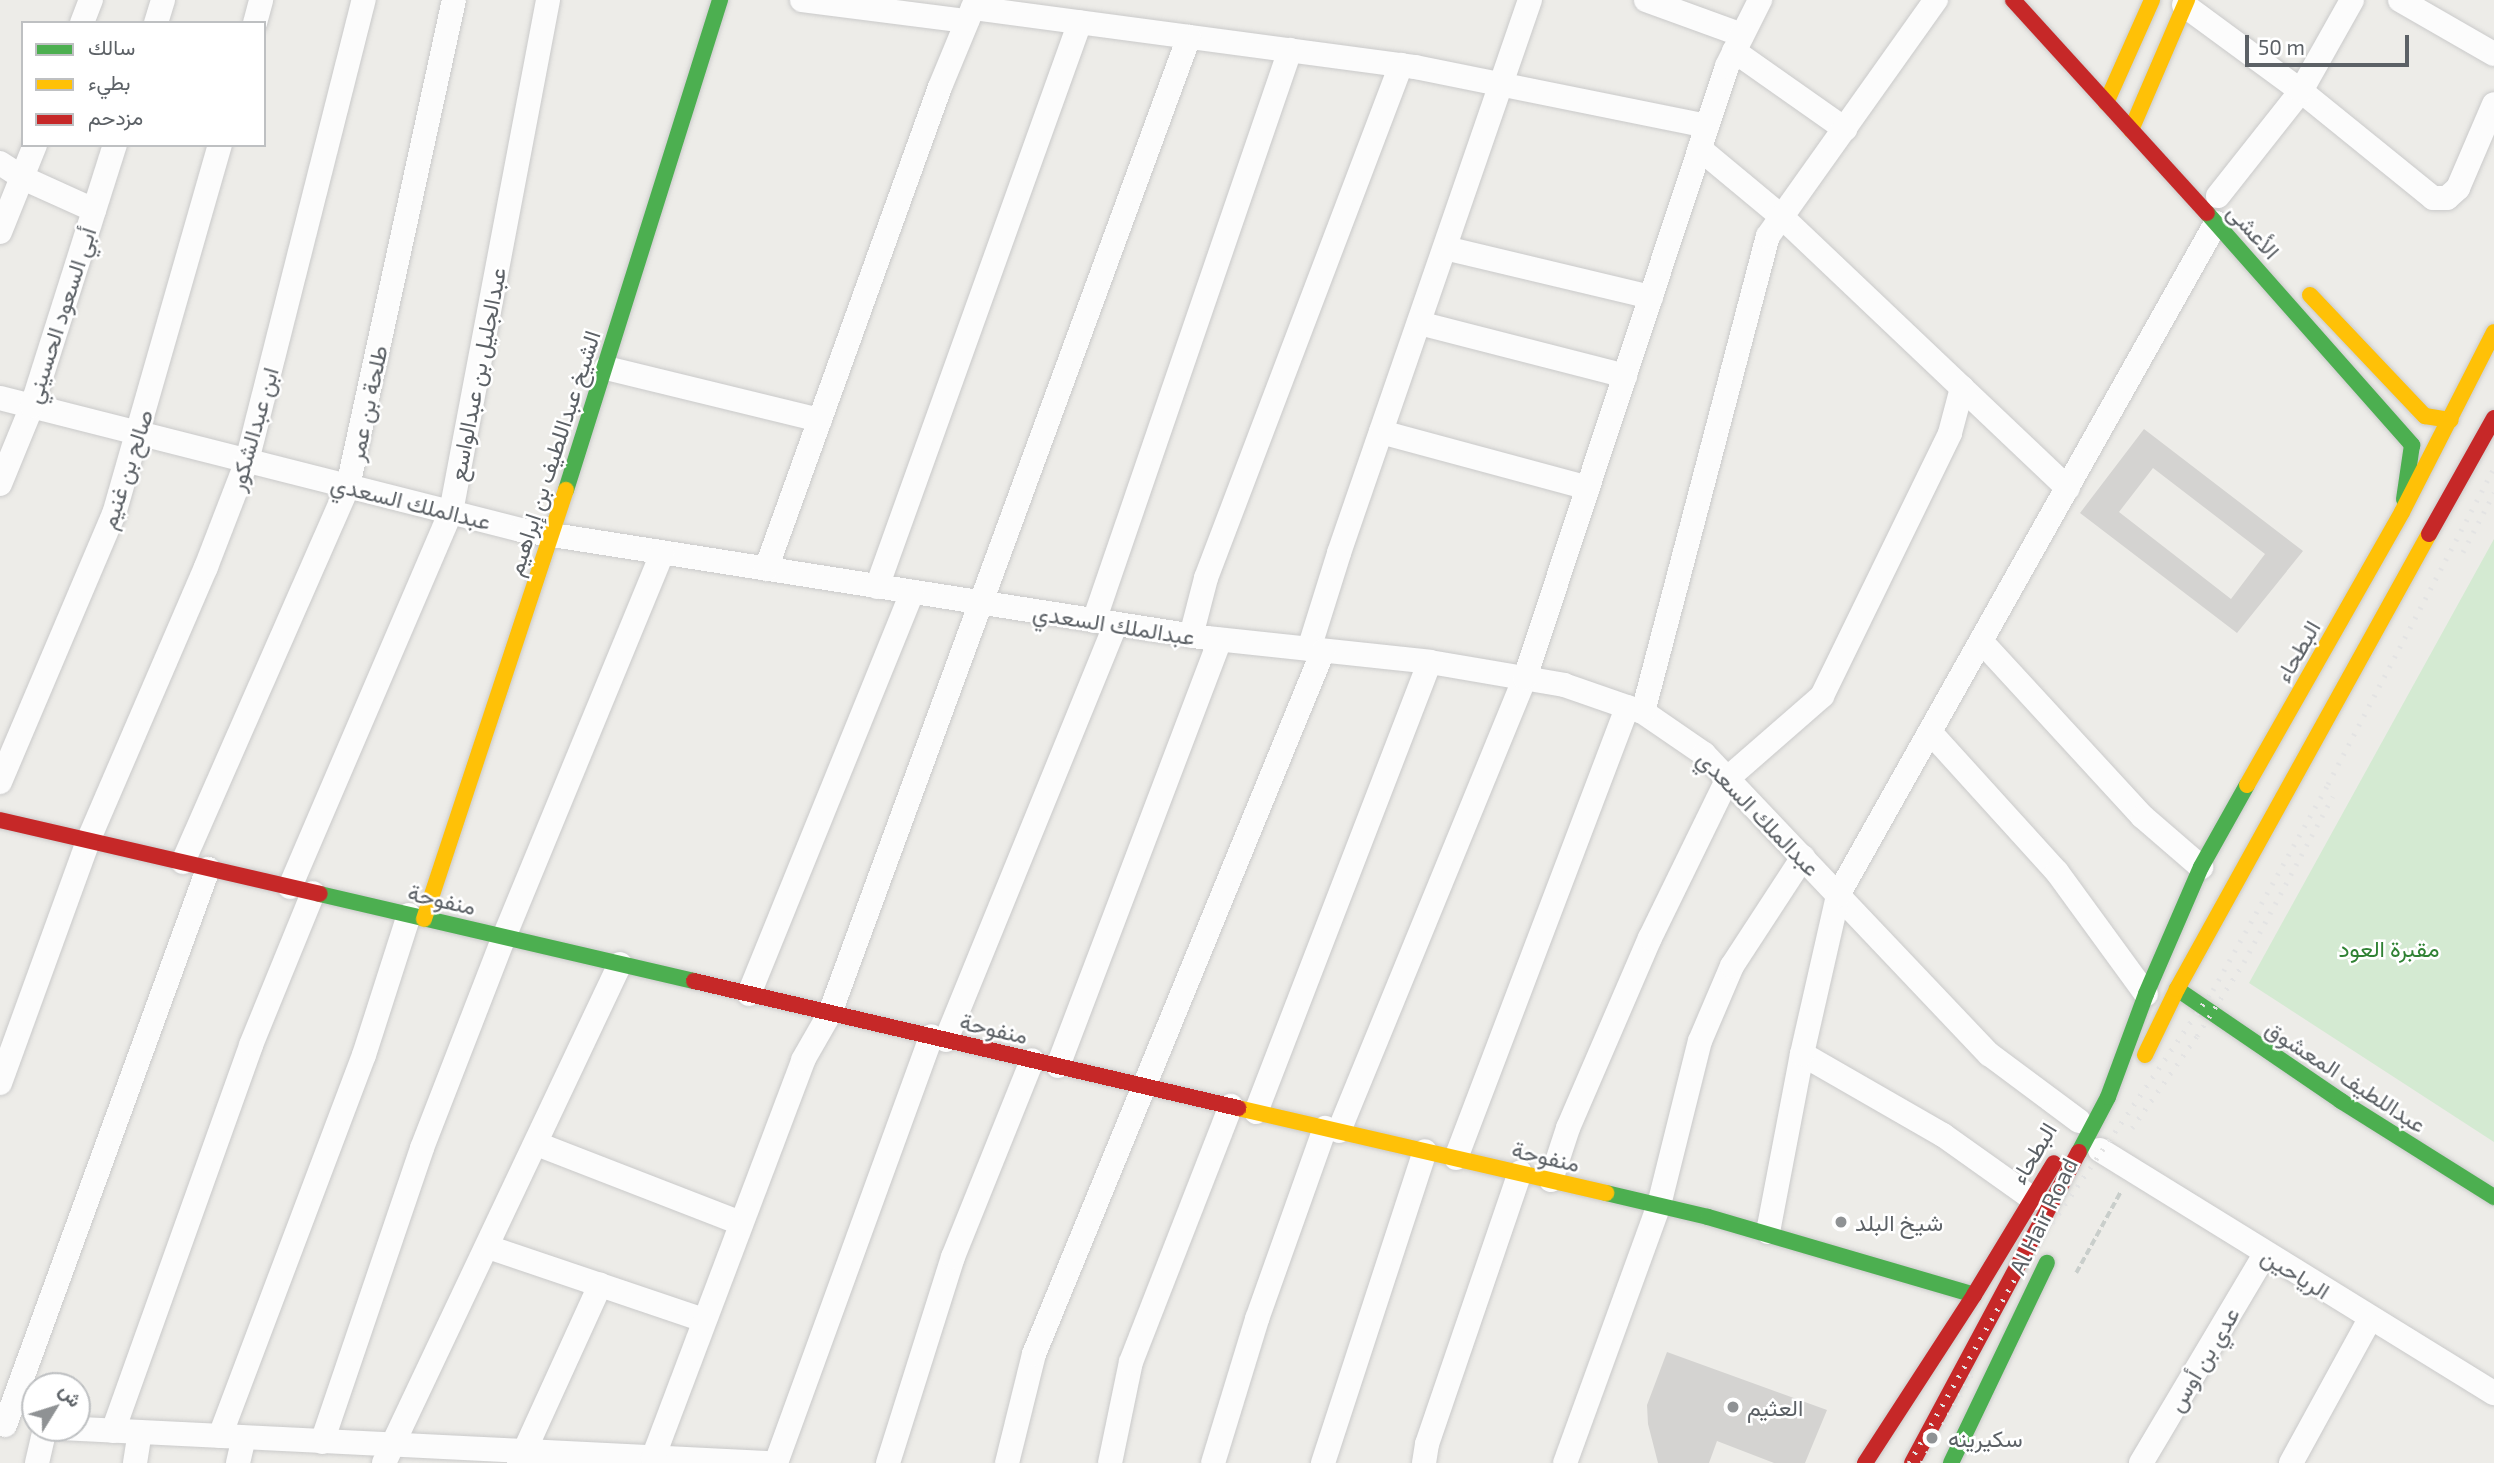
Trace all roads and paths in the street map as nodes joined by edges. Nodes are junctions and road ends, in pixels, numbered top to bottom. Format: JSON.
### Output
{"nodes":[{"id":1,"x":91,"y":0,"type":"edge"},
{"id":2,"x":163,"y":0,"type":"edge"},
{"id":3,"x":261,"y":0,"type":"edge"},
{"id":4,"x":364,"y":0,"type":"edge"},
{"id":5,"x":454,"y":0,"type":"edge"},
{"id":6,"x":548,"y":0,"type":"edge"},
{"id":7,"x":720,"y":0,"type":"edge"},
{"id":8,"x":802,"y":0,"type":"edge"},
{"id":9,"x":1530,"y":0,"type":"edge"},
{"id":10,"x":1647,"y":0,"type":"edge"},
{"id":11,"x":1760,"y":0,"type":"edge"},
{"id":12,"x":1936,"y":0,"type":"edge"},
{"id":13,"x":2013,"y":0,"type":"edge"},
{"id":14,"x":2152,"y":0,"type":"edge"},
{"id":15,"x":2352,"y":0,"type":"edge"},
{"id":16,"x":2400,"y":0,"type":"edge"},
{"id":17,"x":2185,"y":3,"type":"edge"},
{"id":18,"x":972,"y":10,"type":"edge"},
{"id":19,"x":83,"y":21,"type":"edge"},
{"id":20,"x":157,"y":21,"type":"edge"},
{"id":21,"x":256,"y":21,"type":"edge"},
{"id":22,"x":1080,"y":22,"type":"junction"},
{"id":23,"x":1189,"y":37,"type":"junction"},
{"id":24,"x":1738,"y":43,"type":"junction"},
{"id":25,"x":1290,"y":50,"type":"junction"},
{"id":26,"x":2494,"y":54,"type":"edge"},
{"id":27,"x":1401,"y":65,"type":"junction"},
{"id":28,"x":2110,"y":80,"type":"junction"},
{"id":29,"x":1501,"y":86,"type":"junction"},
{"id":30,"x":2301,"y":91,"type":"junction"},
{"id":31,"x":2106,"y":103,"type":"junction"},
{"id":32,"x":2494,"y":104,"type":"edge"},
{"id":33,"x":2144,"y":117,"type":"junction"},
{"id":34,"x":1845,"y":128,"type":"junction"},
{"id":35,"x":2131,"y":130,"type":"junction"},
{"id":36,"x":1704,"y":137,"type":"junction"},
{"id":37,"x":34,"y":147,"type":"edge"},
{"id":38,"x":114,"y":147,"type":"edge"},
{"id":39,"x":219,"y":147,"type":"edge"},
{"id":40,"x":0,"y":163,"type":"edge"},
{"id":41,"x":23,"y":177,"type":"junction"},
{"id":42,"x":2218,"y":203,"type":"junction"},
{"id":43,"x":94,"y":210,"type":"junction"},
{"id":44,"x":1782,"y":217,"type":"junction"},
{"id":45,"x":0,"y":233,"type":"edge"},
{"id":46,"x":1445,"y":248,"type":"junction"},
{"id":47,"x":2303,"y":288,"type":"dead end"},
{"id":48,"x":1651,"y":297,"type":"junction"},
{"id":49,"x":1419,"y":323,"type":"junction"},
{"id":50,"x":2494,"y":332,"type":"edge"},
{"id":51,"x":606,"y":368,"type":"junction"},
{"id":52,"x":1625,"y":376,"type":"junction"},
{"id":53,"x":1962,"y":388,"type":"junction"},
{"id":54,"x":0,"y":398,"type":"edge"},
{"id":55,"x":32,"y":406,"type":"junction"},
{"id":56,"x":2494,"y":418,"type":"edge"},
{"id":57,"x":820,"y":420,"type":"junction"},
{"id":58,"x":2451,"y":420,"type":"junction"},
{"id":59,"x":1381,"y":432,"type":"junction"},
{"id":60,"x":139,"y":433,"type":"junction"},
{"id":61,"x":247,"y":461,"type":"junction"},
{"id":62,"x":0,"y":484,"type":"edge"},
{"id":63,"x":348,"y":486,"type":"junction"},
{"id":64,"x":1588,"y":488,"type":"junction"},
{"id":65,"x":2068,"y":488,"type":"junction"},
{"id":66,"x":451,"y":512,"type":"junction"},
{"id":67,"x":2402,"y":512,"type":"junction"},
{"id":68,"x":550,"y":535,"type":"junction"},
{"id":69,"x":662,"y":552,"type":"junction"},
{"id":70,"x":766,"y":569,"type":"junction"},
{"id":71,"x":877,"y":587,"type":"junction"},
{"id":72,"x":912,"y":592,"type":"junction"},
{"id":73,"x":983,"y":603,"type":"junction"},
{"id":74,"x":1105,"y":622,"type":"junction"},
{"id":75,"x":1191,"y":636,"type":"junction"},
{"id":76,"x":1220,"y":640,"type":"junction"},
{"id":77,"x":1981,"y":641,"type":"junction"},
{"id":78,"x":1316,"y":650,"type":"junction"},
{"id":79,"x":1430,"y":662,"type":"junction"},
{"id":80,"x":1525,"y":678,"type":"junction"},
{"id":81,"x":1635,"y":710,"type":"junction"},
{"id":82,"x":1930,"y":732,"type":"junction"},
{"id":83,"x":1728,"y":778,"type":"junction"},
{"id":84,"x":0,"y":782,"type":"edge"},
{"id":85,"x":0,"y":820,"type":"edge"},
{"id":86,"x":88,"y":841,"type":"junction"},
{"id":87,"x":1803,"y":857,"type":"junction"},
{"id":88,"x":183,"y":862,"type":"junction"},
{"id":89,"x":2201,"y":867,"type":"junction"},
{"id":90,"x":208,"y":869,"type":"junction"},
{"id":91,"x":302,"y":890,"type":"junction"},
{"id":92,"x":1838,"y":895,"type":"junction"},
{"id":93,"x":416,"y":917,"type":"junction"},
{"id":94,"x":504,"y":937,"type":"junction"},
{"id":95,"x":620,"y":964,"type":"junction"},
{"id":96,"x":2177,"y":989,"type":"junction"},
{"id":97,"x":748,"y":994,"type":"junction"},
{"id":98,"x":2146,"y":994,"type":"junction"},
{"id":99,"x":830,"y":1013,"type":"junction"},
{"id":100,"x":939,"y":1038,"type":"junction"},
{"id":101,"x":1802,"y":1054,"type":"junction"},
{"id":102,"x":1032,"y":1060,"type":"junction"},
{"id":103,"x":1058,"y":1066,"type":"junction"},
{"id":104,"x":0,"y":1083,"type":"edge"},
{"id":105,"x":1144,"y":1086,"type":"junction"},
{"id":106,"x":1231,"y":1106,"type":"junction"},
{"id":107,"x":1256,"y":1112,"type":"junction"},
{"id":108,"x":2079,"y":1121,"type":"junction"},
{"id":109,"x":1332,"y":1129,"type":"junction"},
{"id":110,"x":537,"y":1143,"type":"junction"},
{"id":111,"x":2099,"y":1144,"type":"junction"},
{"id":112,"x":1425,"y":1151,"type":"junction"},
{"id":113,"x":1456,"y":1158,"type":"junction"},
{"id":114,"x":2132,"y":1171,"type":"junction"},
{"id":115,"x":1520,"y":1173,"type":"junction"},
{"id":116,"x":1551,"y":1180,"type":"junction"},
{"id":117,"x":2494,"y":1196,"type":"edge"},
{"id":118,"x":2033,"y":1199,"type":"junction"},
{"id":119,"x":1660,"y":1205,"type":"junction"},
{"id":120,"x":741,"y":1223,"type":"junction"},
{"id":121,"x":1769,"y":1232,"type":"junction"},
{"id":122,"x":488,"y":1247,"type":"junction"},
{"id":123,"x":2052,"y":1250,"type":"dead end"},
{"id":124,"x":2265,"y":1254,"type":"junction"},
{"id":125,"x":2074,"y":1277,"type":"dead end"},
{"id":126,"x":600,"y":1285,"type":"junction"},
{"id":127,"x":1974,"y":1295,"type":"junction"},
{"id":128,"x":2370,"y":1319,"type":"junction"},
{"id":129,"x":704,"y":1320,"type":"junction"},
{"id":130,"x":2494,"y":1393,"type":"edge"},
{"id":131,"x":2,"y":1425,"type":"edge"},
{"id":132,"x":21,"y":1426,"type":"edge"},
{"id":133,"x":91,"y":1430,"type":"edge"},
{"id":134,"x":113,"y":1431,"type":"junction"},
{"id":135,"x":140,"y":1432,"type":"junction"},
{"id":136,"x":232,"y":1437,"type":"junction"},
{"id":137,"x":322,"y":1441,"type":"junction"},
{"id":138,"x":42,"y":1442,"type":"edge"},
{"id":139,"x":388,"y":1454,"type":"edge"},
{"id":140,"x":521,"y":1457,"type":"edge"},
{"id":141,"x":653,"y":1458,"type":"junction"},
{"id":142,"x":622,"y":1460,"type":"edge"},
{"id":143,"x":727,"y":1462,"type":"edge"},
{"id":144,"x":37,"y":1463,"type":"edge"},
{"id":145,"x":135,"y":1463,"type":"edge"},
{"id":146,"x":238,"y":1463,"type":"edge"},
{"id":147,"x":766,"y":1463,"type":"edge"},
{"id":148,"x":776,"y":1463,"type":"edge"},
{"id":149,"x":888,"y":1463,"type":"edge"},
{"id":150,"x":1007,"y":1463,"type":"edge"},
{"id":151,"x":1110,"y":1463,"type":"edge"},
{"id":152,"x":1213,"y":1463,"type":"edge"},
{"id":153,"x":1323,"y":1463,"type":"edge"},
{"id":154,"x":1424,"y":1463,"type":"edge"},
{"id":155,"x":1565,"y":1463,"type":"edge"},
{"id":156,"x":1865,"y":1463,"type":"edge"},
{"id":157,"x":1912,"y":1463,"type":"edge"},
{"id":158,"x":1951,"y":1463,"type":"edge"},
{"id":159,"x":2141,"y":1463,"type":"edge"},
{"id":160,"x":2291,"y":1463,"type":"edge"}],
"edges":[{"from":1,"to":19,"type":"street"},
{"from":2,"to":20,"type":"street"},
{"from":3,"to":21,"type":"street"},
{"from":4,"to":61,"type":"street","name":"ابن عبدالشكور"},
{"from":5,"to":63,"type":"street","name":"طلحة بن عمر"},
{"from":6,"to":66,"type":"street","name":"عبدالجليل بن عبدالواسع"},
{"from":7,"to":51,"type":"street","name":"الشيخ عبداللطيف بن إبراهيم"},
{"from":8,"to":18,"type":"street"},
{"from":9,"to":29,"type":"street"},
{"from":10,"to":24,"type":"street"},
{"from":11,"to":24,"type":"street"},
{"from":12,"to":34,"type":"street"},
{"from":13,"to":31,"type":"street","name":"الأعشى"},
{"from":14,"to":28,"type":"street"},
{"from":15,"to":30,"type":"street"},
{"from":16,"to":26,"type":"street"},
{"from":17,"to":30,"type":"street"},
{"from":17,"to":33,"type":"street"},
{"from":18,"to":22,"type":"street"},
{"from":18,"to":57,"type":"street"},
{"from":22,"to":23,"type":"street"},
{"from":22,"to":71,"type":"street"},
{"from":23,"to":25,"type":"street"},
{"from":23,"to":73,"type":"street"},
{"from":24,"to":34,"type":"street"},
{"from":24,"to":36,"type":"street"},
{"from":25,"to":27,"type":"street"},
{"from":25,"to":74,"type":"street"},
{"from":27,"to":29,"type":"street"},
{"from":27,"to":75,"type":"street"},
{"from":28,"to":31,"type":"street"},
{"from":28,"to":33,"type":"street"},
{"from":29,"to":36,"type":"street"},
{"from":29,"to":46,"type":"street"},
{"from":30,"to":32,"type":"street"},
{"from":30,"to":42,"type":"street"},
{"from":31,"to":35,"type":"street","name":"الأعشى"},
{"from":33,"to":35,"type":"street"},
{"from":34,"to":44,"type":"street"},
{"from":35,"to":42,"type":"street","name":"الأعشى"},
{"from":36,"to":44,"type":"street"},
{"from":36,"to":48,"type":"street"},
{"from":37,"to":41,"type":"street"},
{"from":38,"to":43,"type":"street","name":"أبي السعود الحسيني"},
{"from":39,"to":60,"type":"street","name":"صالح بن غنيم"},
{"from":40,"to":41,"type":"street"},
{"from":41,"to":43,"type":"street"},
{"from":41,"to":45,"type":"street"},
{"from":42,"to":65,"type":"street"},
{"from":42,"to":67,"type":"street","name":"الأعشى"},
{"from":43,"to":55,"type":"street","name":"أبي السعود الحسيني"},
{"from":44,"to":53,"type":"street"},
{"from":44,"to":81,"type":"street"},
{"from":46,"to":48,"type":"street"},
{"from":46,"to":49,"type":"street"},
{"from":47,"to":58,"type":"street"},
{"from":48,"to":52,"type":"street"},
{"from":49,"to":52,"type":"street"},
{"from":49,"to":59,"type":"street"},
{"from":50,"to":58,"type":"street","name":"البطحاء"},
{"from":51,"to":57,"type":"street"},
{"from":51,"to":68,"type":"street","name":"الشيخ عبداللطيف بن إبراهيم"},
{"from":52,"to":64,"type":"street"},
{"from":53,"to":65,"type":"street"},
{"from":53,"to":83,"type":"street"},
{"from":54,"to":55,"type":"street","name":"عبدالملك السعدي"},
{"from":55,"to":60,"type":"street","name":"عبدالملك السعدي"},
{"from":55,"to":62,"type":"street","name":"أبي السعود الحسيني"},
{"from":56,"to":96,"type":"street"},
{"from":57,"to":70,"type":"street"},
{"from":58,"to":67,"type":"street","name":"البطحاء"},
{"from":59,"to":64,"type":"street"},
{"from":59,"to":78,"type":"street"},
{"from":60,"to":61,"type":"street","name":"عبدالملك السعدي"},
{"from":60,"to":84,"type":"street","name":"صالح بن غنيم"},
{"from":61,"to":63,"type":"street","name":"عبدالملك السعدي"},
{"from":61,"to":86,"type":"street","name":"ابن عبدالشكور"},
{"from":63,"to":66,"type":"street","name":"عبدالملك السعدي"},
{"from":63,"to":88,"type":"street","name":"طلحة بن عمر"},
{"from":64,"to":80,"type":"street"},
{"from":65,"to":77,"type":"street"},
{"from":66,"to":68,"type":"street","name":"عبدالملك السعدي"},
{"from":66,"to":91,"type":"street","name":"عبدالجليل بن عبدالواسع"},
{"from":67,"to":89,"type":"street","name":"البطحاء"},
{"from":68,"to":69,"type":"street","name":"عبدالملك السعدي"},
{"from":68,"to":93,"type":"street","name":"الشيخ عبداللطيف بن إبراهيم"},
{"from":69,"to":70,"type":"street","name":"عبدالملك السعدي"},
{"from":69,"to":94,"type":"street"},
{"from":70,"to":71,"type":"street","name":"عبدالملك السعدي"},
{"from":71,"to":72,"type":"street","name":"عبدالملك السعدي"},
{"from":72,"to":73,"type":"street","name":"عبدالملك السعدي"},
{"from":72,"to":97,"type":"street"},
{"from":73,"to":74,"type":"street","name":"عبدالملك السعدي"},
{"from":73,"to":99,"type":"street"},
{"from":74,"to":75,"type":"street","name":"عبدالملك السعدي"},
{"from":74,"to":100,"type":"street"},
{"from":75,"to":76,"type":"street","name":"عبدالملك السعدي"},
{"from":76,"to":78,"type":"street","name":"عبدالملك السعدي"},
{"from":76,"to":103,"type":"street"},
{"from":77,"to":82,"type":"street"},
{"from":77,"to":89,"type":"street"},
{"from":78,"to":79,"type":"street","name":"عبدالملك السعدي"},
{"from":78,"to":105,"type":"street"},
{"from":79,"to":80,"type":"street","name":"عبدالملك السعدي"},
{"from":79,"to":107,"type":"street"},
{"from":80,"to":81,"type":"street","name":"عبدالملك السعدي"},
{"from":80,"to":109,"type":"street"},
{"from":81,"to":83,"type":"street","name":"عبدالملك السعدي"},
{"from":81,"to":113,"type":"street"},
{"from":82,"to":92,"type":"street"},
{"from":82,"to":98,"type":"street"},
{"from":83,"to":87,"type":"street","name":"عبدالملك السعدي"},
{"from":83,"to":116,"type":"street"},
{"from":85,"to":86,"type":"street","name":"منفوحة"},
{"from":86,"to":88,"type":"street","name":"منفوحة"},
{"from":86,"to":104,"type":"street","name":"ابن عبدالشكور"},
{"from":87,"to":92,"type":"street","name":"عبدالملك السعدي"},
{"from":87,"to":119,"type":"street"},
{"from":88,"to":90,"type":"street","name":"منفوحة"},
{"from":89,"to":98,"type":"street","name":"البطحاء"},
{"from":90,"to":91,"type":"street","name":"منفوحة"},
{"from":90,"to":131,"type":"street"},
{"from":91,"to":93,"type":"street","name":"منفوحة"},
{"from":91,"to":134,"type":"street","name":"عبدالجليل بن عبدالواسع"},
{"from":92,"to":101,"type":"street"},
{"from":92,"to":108,"type":"street","name":"عبدالملك السعدي"},
{"from":93,"to":94,"type":"street","name":"منفوحة"},
{"from":93,"to":136,"type":"street"},
{"from":94,"to":95,"type":"street","name":"منفوحة"},
{"from":94,"to":137,"type":"street"},
{"from":95,"to":97,"type":"street","name":"منفوحة"},
{"from":95,"to":110,"type":"street"},
{"from":96,"to":111,"type":"street","name":"Al Hair Road"},
{"from":96,"to":117,"type":"street","name":"عبداللطيف المعشوق"},
{"from":97,"to":99,"type":"street","name":"منفوحة"},
{"from":98,"to":108,"type":"street","name":"البطحاء"},
{"from":98,"to":111,"type":"street","name":"البطحاء"},
{"from":99,"to":100,"type":"street","name":"منفوحة"},
{"from":99,"to":120,"type":"street"},
{"from":100,"to":102,"type":"street","name":"منفوحة"},
{"from":100,"to":148,"type":"street"},
{"from":101,"to":118,"type":"street"},
{"from":101,"to":121,"type":"street"},
{"from":102,"to":103,"type":"street","name":"منفوحة"},
{"from":102,"to":149,"type":"street"},
{"from":103,"to":105,"type":"street","name":"منفوحة"},
{"from":105,"to":106,"type":"street","name":"منفوحة"},
{"from":105,"to":150,"type":"street"},
{"from":106,"to":107,"type":"street","name":"منفوحة"},
{"from":106,"to":151,"type":"street"},
{"from":107,"to":109,"type":"street","name":"منفوحة"},
{"from":108,"to":118,"type":"street","name":"البطحاء"},
{"from":109,"to":112,"type":"street","name":"منفوحة"},
{"from":109,"to":152,"type":"street"},
{"from":110,"to":120,"type":"street"},
{"from":110,"to":122,"type":"street"},
{"from":111,"to":114,"type":"street","name":"الرياحين"},
{"from":111,"to":157,"type":"street","name":"Al Hair Road"},
{"from":112,"to":113,"type":"street","name":"منفوحة"},
{"from":112,"to":153,"type":"street"},
{"from":113,"to":115,"type":"street","name":"منفوحة"},
{"from":114,"to":124,"type":"street","name":"الرياحين"},
{"from":114,"to":125,"type":"path"},
{"from":115,"to":116,"type":"street","name":"منفوحة"},
{"from":115,"to":154,"type":"street"},
{"from":116,"to":119,"type":"street","name":"منفوحة"},
{"from":118,"to":127,"type":"street","name":"البطحاء"},
{"from":119,"to":121,"type":"street","name":"منفوحة"},
{"from":119,"to":155,"type":"street"},
{"from":120,"to":129,"type":"street"},
{"from":121,"to":127,"type":"street","name":"منفوحة"},
{"from":122,"to":126,"type":"street"},
{"from":122,"to":139,"type":"street"},
{"from":123,"to":158,"type":"street","name":"Al Hair Road"},
{"from":124,"to":128,"type":"street","name":"الرياحين"},
{"from":124,"to":159,"type":"street","name":"عدي بن أوس"},
{"from":126,"to":129,"type":"street"},
{"from":126,"to":140,"type":"street"},
{"from":127,"to":156,"type":"street","name":"البطحاء"},
{"from":128,"to":130,"type":"street","name":"الرياحين"},
{"from":128,"to":160,"type":"street"},
{"from":129,"to":141,"type":"street"},
{"from":131,"to":132,"type":"street"},
{"from":133,"to":134,"type":"street"},
{"from":134,"to":135,"type":"street"},
{"from":135,"to":136,"type":"street"},
{"from":135,"to":145,"type":"street"},
{"from":136,"to":137,"type":"street"},
{"from":136,"to":146,"type":"street"},
{"from":137,"to":139,"type":"street"},
{"from":138,"to":144,"type":"street"},
{"from":139,"to":140,"type":"street"},
{"from":140,"to":142,"type":"street"},
{"from":141,"to":142,"type":"street"},
{"from":141,"to":143,"type":"street"},
{"from":143,"to":147,"type":"street"}]}
